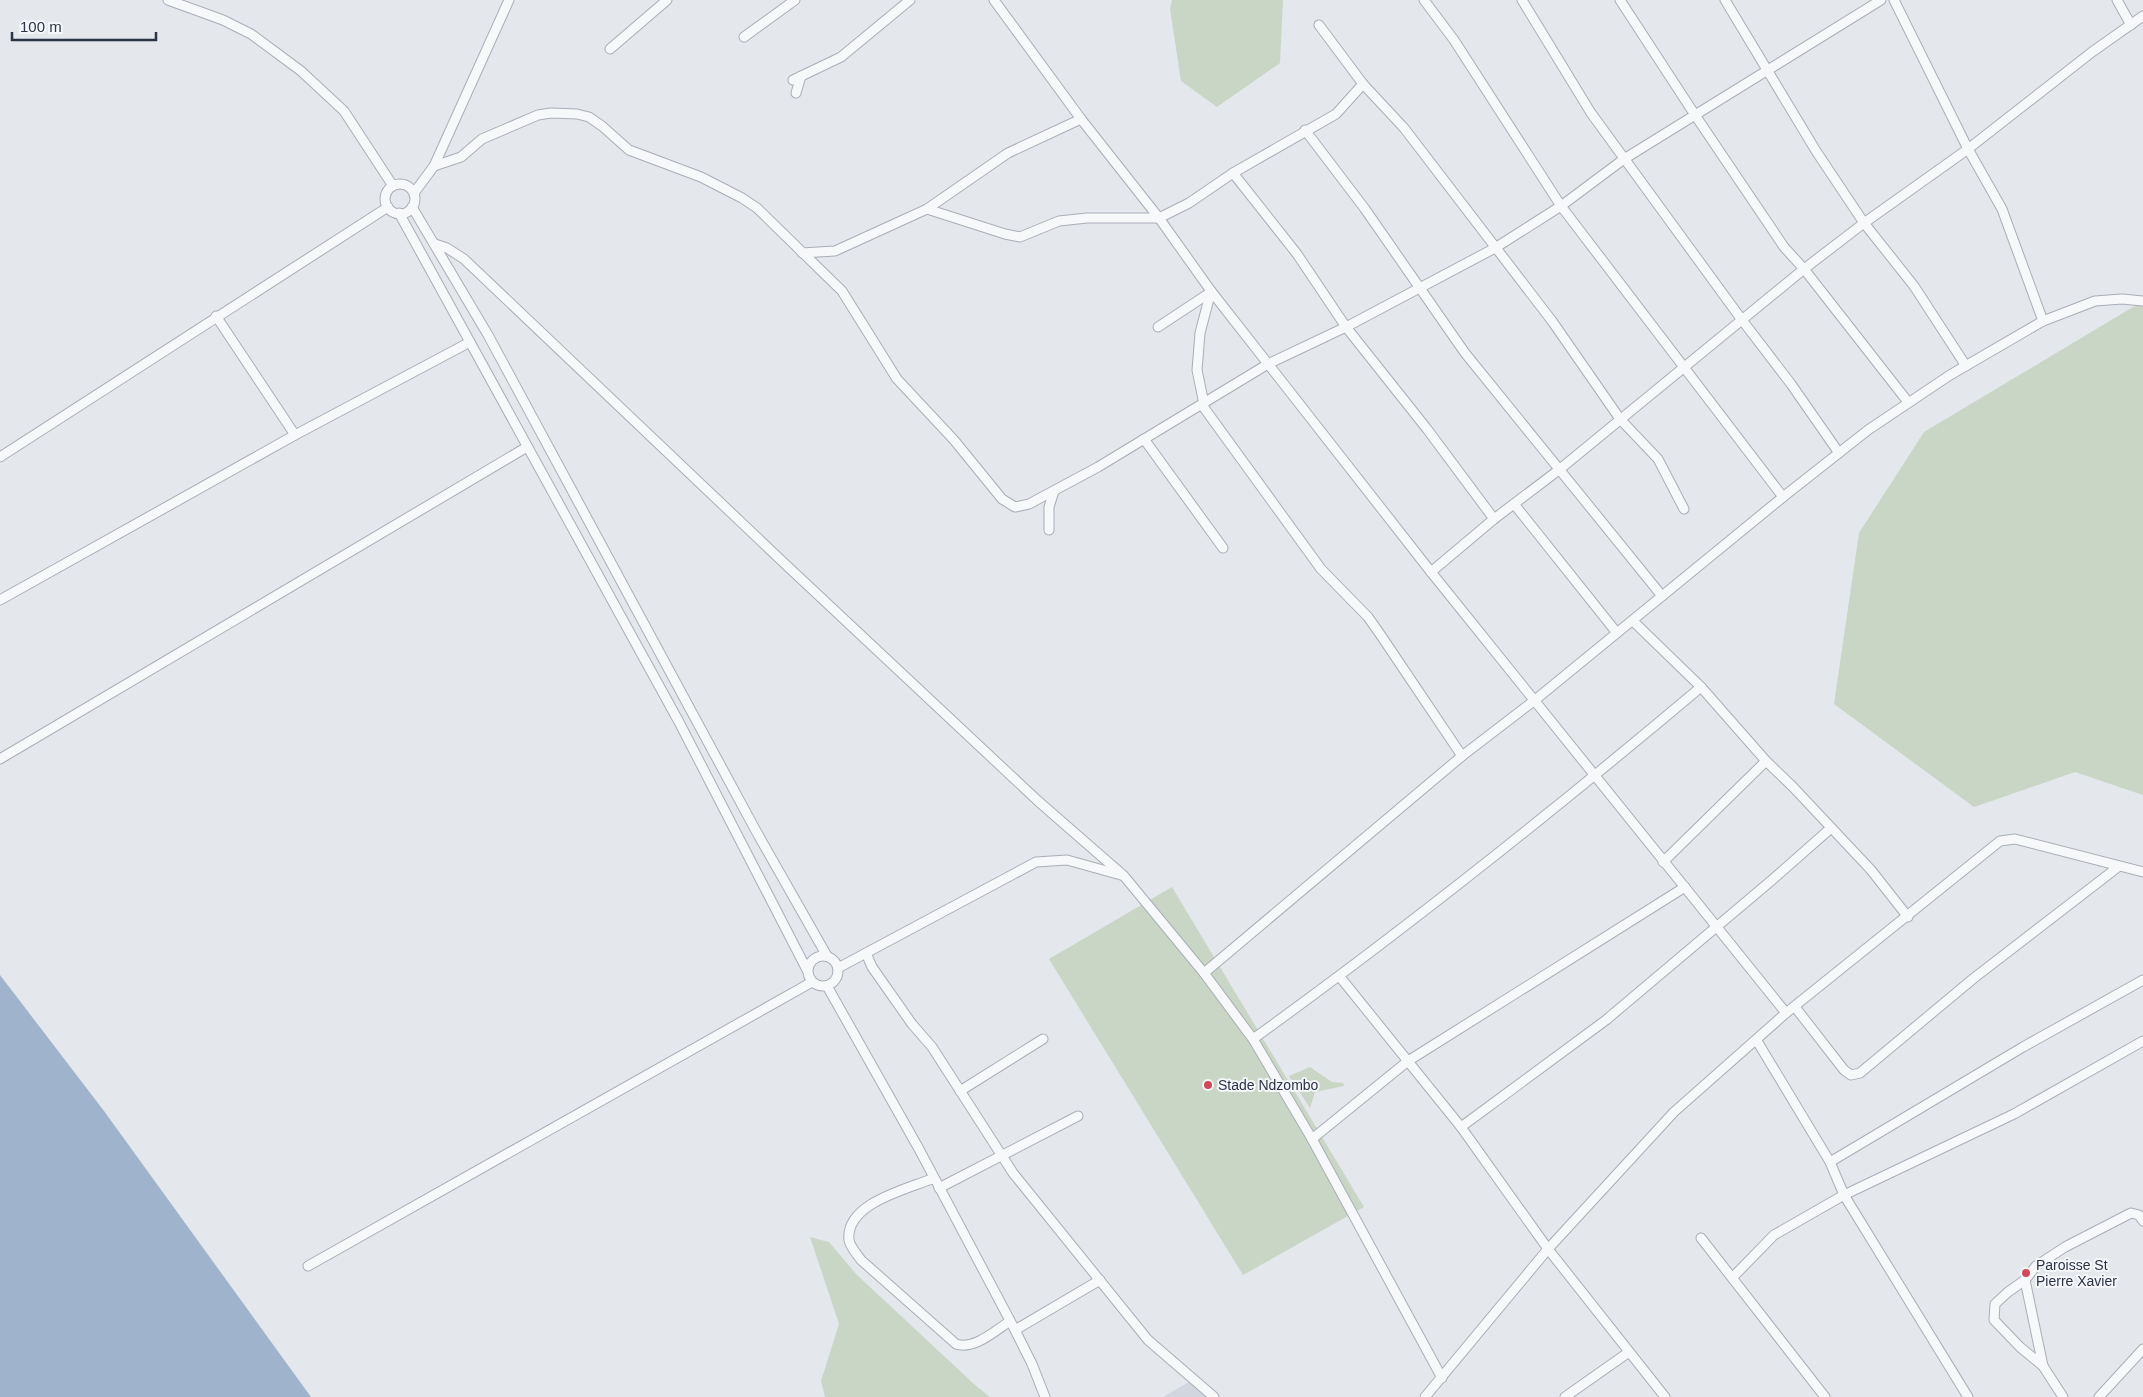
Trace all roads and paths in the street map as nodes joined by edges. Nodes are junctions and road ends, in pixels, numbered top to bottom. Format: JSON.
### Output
{"nodes":[{"id":1,"x":168,"y":0,"type":"edge"},
{"id":2,"x":509,"y":0,"type":"edge"},
{"id":3,"x":667,"y":0,"type":"edge"},
{"id":4,"x":795,"y":0,"type":"edge"},
{"id":5,"x":910,"y":0,"type":"edge"},
{"id":6,"x":994,"y":0,"type":"edge"},
{"id":7,"x":1424,"y":0,"type":"edge"},
{"id":8,"x":1522,"y":0,"type":"edge"},
{"id":9,"x":1620,"y":0,"type":"edge"},
{"id":10,"x":1725,"y":0,"type":"edge"},
{"id":11,"x":1880,"y":0,"type":"edge"},
{"id":12,"x":1894,"y":0,"type":"edge"},
{"id":13,"x":2117,"y":0,"type":"edge"},
{"id":14,"x":782,"y":4,"type":"edge"},
{"id":15,"x":2143,"y":16,"type":"edge"},
{"id":16,"x":1319,"y":25,"type":"dead end"},
{"id":17,"x":2131,"y":25,"type":"junction"},
{"id":18,"x":744,"y":37,"type":"dead end"},
{"id":19,"x":610,"y":49,"type":"dead end"},
{"id":20,"x":1767,"y":72,"type":"junction"},
{"id":21,"x":1363,"y":84,"type":"junction"},
{"id":22,"x":796,"y":93,"type":"dead end"},
{"id":23,"x":1694,"y":115,"type":"junction"},
{"id":24,"x":1081,"y":119,"type":"junction"},
{"id":25,"x":1305,"y":130,"type":"junction"},
{"id":26,"x":1968,"y":149,"type":"junction"},
{"id":27,"x":1624,"y":159,"type":"junction"},
{"id":28,"x":434,"y":166,"type":"junction"},
{"id":29,"x":1233,"y":173,"type":"junction"},
{"id":30,"x":393,"y":186,"type":"junction"},
{"id":31,"x":414,"y":193,"type":"junction"},
{"id":32,"x":1562,"y":206,"type":"junction"},
{"id":33,"x":388,"y":207,"type":"junction"},
{"id":34,"x":412,"y":207,"type":"junction"},
{"id":35,"x":927,"y":209,"type":"junction"},
{"id":36,"x":399,"y":213,"type":"junction"},
{"id":37,"x":1159,"y":218,"type":"junction"},
{"id":38,"x":1864,"y":223,"type":"junction"},
{"id":39,"x":434,"y":244,"type":"junction"},
{"id":40,"x":1495,"y":248,"type":"junction"},
{"id":41,"x":802,"y":253,"type":"junction"},
{"id":42,"x":1804,"y":269,"type":"junction"},
{"id":43,"x":1420,"y":289,"type":"junction"},
{"id":44,"x":1211,"y":292,"type":"junction"},
{"id":45,"x":2143,"y":300,"type":"edge"},
{"id":46,"x":216,"y":316,"type":"junction"},
{"id":47,"x":1742,"y":320,"type":"junction"},
{"id":48,"x":2043,"y":321,"type":"junction"},
{"id":49,"x":1158,"y":327,"type":"dead end"},
{"id":50,"x":1346,"y":327,"type":"junction"},
{"id":51,"x":470,"y":342,"type":"junction"},
{"id":52,"x":1268,"y":364,"type":"junction"},
{"id":53,"x":1966,"y":366,"type":"junction"},
{"id":54,"x":1684,"y":367,"type":"junction"},
{"id":55,"x":1908,"y":402,"type":"junction"},
{"id":56,"x":1203,"y":404,"type":"junction"},
{"id":57,"x":1620,"y":419,"type":"junction"},
{"id":58,"x":295,"y":435,"type":"junction"},
{"id":59,"x":1144,"y":440,"type":"junction"},
{"id":60,"x":527,"y":447,"type":"junction"},
{"id":61,"x":1839,"y":453,"type":"junction"},
{"id":62,"x":0,"y":456,"type":"edge"},
{"id":63,"x":1560,"y":470,"type":"junction"},
{"id":64,"x":1054,"y":491,"type":"junction"},
{"id":65,"x":1783,"y":497,"type":"junction"},
{"id":66,"x":1514,"y":504,"type":"junction"},
{"id":67,"x":1684,"y":509,"type":"dead end"},
{"id":68,"x":1494,"y":519,"type":"junction"},
{"id":69,"x":1049,"y":530,"type":"dead end"},
{"id":70,"x":1223,"y":548,"type":"dead end"},
{"id":71,"x":1431,"y":572,"type":"junction"},
{"id":72,"x":1662,"y":596,"type":"junction"},
{"id":73,"x":0,"y":600,"type":"edge"},
{"id":74,"x":1633,"y":621,"type":"junction"},
{"id":75,"x":1617,"y":633,"type":"junction"},
{"id":76,"x":1701,"y":687,"type":"junction"},
{"id":77,"x":1535,"y":700,"type":"junction"},
{"id":78,"x":1462,"y":756,"type":"junction"},
{"id":79,"x":0,"y":759,"type":"edge"},
{"id":80,"x":1766,"y":760,"type":"junction"},
{"id":81,"x":1595,"y":776,"type":"junction"},
{"id":82,"x":1831,"y":828,"type":"junction"},
{"id":83,"x":1663,"y":862,"type":"junction"},
{"id":84,"x":2118,"y":867,"type":"junction"},
{"id":85,"x":2143,"y":872,"type":"edge"},
{"id":86,"x":1124,"y":876,"type":"junction"},
{"id":87,"x":1685,"y":887,"type":"junction"},
{"id":88,"x":1908,"y":917,"type":"junction"},
{"id":89,"x":1717,"y":927,"type":"junction"},
{"id":90,"x":866,"y":953,"type":"junction"},
{"id":91,"x":827,"y":956,"type":"junction"},
{"id":92,"x":838,"y":968,"type":"junction"},
{"id":93,"x":807,"y":970,"type":"junction"},
{"id":94,"x":1204,"y":973,"type":"junction"},
{"id":95,"x":1340,"y":977,"type":"junction"},
{"id":96,"x":2143,"y":980,"type":"edge"},
{"id":97,"x":812,"y":982,"type":"junction"},
{"id":98,"x":828,"y":986,"type":"junction"},
{"id":99,"x":1795,"y":1007,"type":"junction"},
{"id":100,"x":1786,"y":1014,"type":"junction"},
{"id":101,"x":1043,"y":1039,"type":"dead end"},
{"id":102,"x":1253,"y":1039,"type":"junction"},
{"id":103,"x":2143,"y":1040,"type":"edge"},
{"id":104,"x":1757,"y":1041,"type":"junction"},
{"id":105,"x":1408,"y":1061,"type":"junction"},
{"id":106,"x":960,"y":1091,"type":"junction"},
{"id":107,"x":1078,"y":1116,"type":"dead end"},
{"id":108,"x":1461,"y":1127,"type":"junction"},
{"id":109,"x":1312,"y":1139,"type":"junction"},
{"id":110,"x":1001,"y":1154,"type":"junction"},
{"id":111,"x":1830,"y":1162,"type":"junction"},
{"id":112,"x":934,"y":1178,"type":"junction"},
{"id":113,"x":939,"y":1188,"type":"junction"},
{"id":114,"x":1844,"y":1195,"type":"junction"},
{"id":115,"x":2143,"y":1221,"type":"edge"},
{"id":116,"x":1701,"y":1238,"type":"dead end"},
{"id":117,"x":1548,"y":1249,"type":"junction"},
{"id":118,"x":308,"y":1266,"type":"dead end"},
{"id":119,"x":1733,"y":1277,"type":"junction"},
{"id":120,"x":1100,"y":1280,"type":"junction"},
{"id":121,"x":2025,"y":1280,"type":"junction"},
{"id":122,"x":1010,"y":1321,"type":"junction"},
{"id":123,"x":1015,"y":1330,"type":"junction"},
{"id":124,"x":2143,"y":1349,"type":"edge"},
{"id":125,"x":1629,"y":1352,"type":"junction"},
{"id":126,"x":2043,"y":1366,"type":"junction"},
{"id":127,"x":1442,"y":1378,"type":"junction"},
{"id":128,"x":1045,"y":1397,"type":"edge"},
{"id":129,"x":1214,"y":1397,"type":"edge"},
{"id":130,"x":1426,"y":1397,"type":"edge"},
{"id":131,"x":1565,"y":1397,"type":"edge"},
{"id":132,"x":1665,"y":1397,"type":"edge"},
{"id":133,"x":1825,"y":1397,"type":"edge"},
{"id":134,"x":1968,"y":1397,"type":"edge"},
{"id":135,"x":2063,"y":1397,"type":"edge"},
{"id":136,"x":2099,"y":1397,"type":"edge"}],
"edges":[{"from":1,"to":30,"type":"street"},
{"from":2,"to":28,"type":"street"},
{"from":3,"to":19,"type":"street"},
{"from":4,"to":14,"type":"street"},
{"from":5,"to":22,"type":"street"},
{"from":6,"to":24,"type":"street"},
{"from":7,"to":32,"type":"street"},
{"from":8,"to":27,"type":"street"},
{"from":9,"to":23,"type":"street"},
{"from":10,"to":20,"type":"street"},
{"from":11,"to":20,"type":"street"},
{"from":12,"to":26,"type":"street"},
{"from":13,"to":17,"type":"street"},
{"from":14,"to":18,"type":"street"},
{"from":15,"to":17,"type":"street"},
{"from":16,"to":21,"type":"street"},
{"from":17,"to":26,"type":"street"},
{"from":20,"to":23,"type":"street"},
{"from":20,"to":38,"type":"street"},
{"from":21,"to":25,"type":"street"},
{"from":21,"to":40,"type":"street"},
{"from":23,"to":27,"type":"street"},
{"from":23,"to":42,"type":"street"},
{"from":24,"to":35,"type":"street"},
{"from":24,"to":37,"type":"street"},
{"from":25,"to":29,"type":"street"},
{"from":25,"to":43,"type":"street"},
{"from":26,"to":38,"type":"street"},
{"from":26,"to":48,"type":"street"},
{"from":27,"to":32,"type":"street"},
{"from":27,"to":47,"type":"street"},
{"from":28,"to":31,"type":"street"},
{"from":28,"to":41,"type":"street"},
{"from":29,"to":37,"type":"street"},
{"from":29,"to":50,"type":"street"},
{"from":30,"to":31,"type":"street"},
{"from":30,"to":33,"type":"street"},
{"from":31,"to":34,"type":"street"},
{"from":32,"to":40,"type":"street"},
{"from":32,"to":54,"type":"street"},
{"from":33,"to":36,"type":"street"},
{"from":33,"to":46,"type":"street"},
{"from":34,"to":36,"type":"street"},
{"from":34,"to":39,"type":"street"},
{"from":35,"to":37,"type":"street"},
{"from":35,"to":41,"type":"street"},
{"from":36,"to":51,"type":"street"},
{"from":37,"to":44,"type":"street"},
{"from":38,"to":42,"type":"street"},
{"from":38,"to":53,"type":"street"},
{"from":39,"to":86,"type":"street"},
{"from":39,"to":91,"type":"street"},
{"from":40,"to":43,"type":"street"},
{"from":40,"to":57,"type":"street"},
{"from":41,"to":64,"type":"street"},
{"from":42,"to":47,"type":"street"},
{"from":42,"to":55,"type":"street"},
{"from":43,"to":50,"type":"street"},
{"from":43,"to":63,"type":"street"},
{"from":44,"to":49,"type":"street"},
{"from":44,"to":52,"type":"street"},
{"from":44,"to":56,"type":"street"},
{"from":45,"to":48,"type":"street"},
{"from":46,"to":58,"type":"street"},
{"from":46,"to":62,"type":"street"},
{"from":47,"to":54,"type":"street"},
{"from":47,"to":61,"type":"street"},
{"from":48,"to":53,"type":"street"},
{"from":50,"to":52,"type":"street"},
{"from":50,"to":68,"type":"street"},
{"from":51,"to":58,"type":"street"},
{"from":51,"to":60,"type":"street"},
{"from":52,"to":56,"type":"street"},
{"from":52,"to":71,"type":"street"},
{"from":53,"to":55,"type":"street"},
{"from":54,"to":57,"type":"street"},
{"from":54,"to":65,"type":"street"},
{"from":55,"to":61,"type":"street"},
{"from":56,"to":59,"type":"street"},
{"from":56,"to":78,"type":"street"},
{"from":57,"to":63,"type":"street"},
{"from":57,"to":67,"type":"street"},
{"from":58,"to":73,"type":"street"},
{"from":59,"to":64,"type":"street"},
{"from":59,"to":70,"type":"street"},
{"from":60,"to":79,"type":"street"},
{"from":60,"to":93,"type":"street"},
{"from":61,"to":65,"type":"street"},
{"from":63,"to":66,"type":"street"},
{"from":63,"to":72,"type":"street"},
{"from":64,"to":69,"type":"street"},
{"from":65,"to":72,"type":"street"},
{"from":66,"to":68,"type":"street"},
{"from":66,"to":75,"type":"street"},
{"from":68,"to":71,"type":"street"},
{"from":71,"to":77,"type":"street"},
{"from":72,"to":74,"type":"street"},
{"from":74,"to":75,"type":"street"},
{"from":74,"to":76,"type":"street"},
{"from":75,"to":77,"type":"street"},
{"from":76,"to":80,"type":"street"},
{"from":76,"to":81,"type":"street"},
{"from":77,"to":78,"type":"street"},
{"from":77,"to":81,"type":"street"},
{"from":78,"to":94,"type":"street"},
{"from":80,"to":82,"type":"street"},
{"from":80,"to":83,"type":"street"},
{"from":81,"to":83,"type":"street"},
{"from":81,"to":95,"type":"street"},
{"from":82,"to":88,"type":"street"},
{"from":82,"to":89,"type":"street"},
{"from":83,"to":87,"type":"street"},
{"from":84,"to":85,"type":"street"},
{"from":84,"to":88,"type":"street"},
{"from":84,"to":99,"type":"street"},
{"from":86,"to":90,"type":"street"},
{"from":86,"to":94,"type":"street"},
{"from":87,"to":89,"type":"street"},
{"from":87,"to":105,"type":"street"},
{"from":88,"to":99,"type":"street"},
{"from":89,"to":100,"type":"street"},
{"from":89,"to":108,"type":"street"},
{"from":90,"to":92,"type":"street"},
{"from":90,"to":106,"type":"street"},
{"from":91,"to":92,"type":"street"},
{"from":91,"to":93,"type":"street"},
{"from":92,"to":98,"type":"street"},
{"from":93,"to":97,"type":"street"},
{"from":94,"to":102,"type":"street"},
{"from":95,"to":102,"type":"street"},
{"from":95,"to":105,"type":"street"},
{"from":96,"to":111,"type":"street"},
{"from":97,"to":98,"type":"street"},
{"from":97,"to":118,"type":"street"},
{"from":98,"to":112,"type":"street"},
{"from":99,"to":100,"type":"street"},
{"from":100,"to":104,"type":"street"},
{"from":101,"to":106,"type":"street"},
{"from":102,"to":109,"type":"street"},
{"from":103,"to":114,"type":"street"},
{"from":104,"to":111,"type":"street"},
{"from":104,"to":117,"type":"street"},
{"from":105,"to":108,"type":"street"},
{"from":105,"to":109,"type":"street"},
{"from":106,"to":110,"type":"street"},
{"from":107,"to":110,"type":"street"},
{"from":108,"to":117,"type":"street"},
{"from":109,"to":127,"type":"street"},
{"from":110,"to":113,"type":"street"},
{"from":110,"to":120,"type":"street"},
{"from":111,"to":114,"type":"street"},
{"from":112,"to":113,"type":"street"},
{"from":112,"to":122,"type":"street"},
{"from":113,"to":122,"type":"street"},
{"from":114,"to":119,"type":"street"},
{"from":114,"to":134,"type":"street"},
{"from":115,"to":121,"type":"street"},
{"from":116,"to":119,"type":"street"},
{"from":117,"to":125,"type":"street"},
{"from":117,"to":127,"type":"street"},
{"from":119,"to":133,"type":"street"},
{"from":120,"to":123,"type":"street"},
{"from":120,"to":129,"type":"street"},
{"from":121,"to":126,"type":"street"},
{"from":121,"to":126,"type":"street"},
{"from":122,"to":123,"type":"street"},
{"from":123,"to":128,"type":"street"},
{"from":124,"to":136,"type":"street"},
{"from":125,"to":131,"type":"street"},
{"from":125,"to":132,"type":"street"},
{"from":126,"to":135,"type":"street"},
{"from":127,"to":130,"type":"street"}]}
